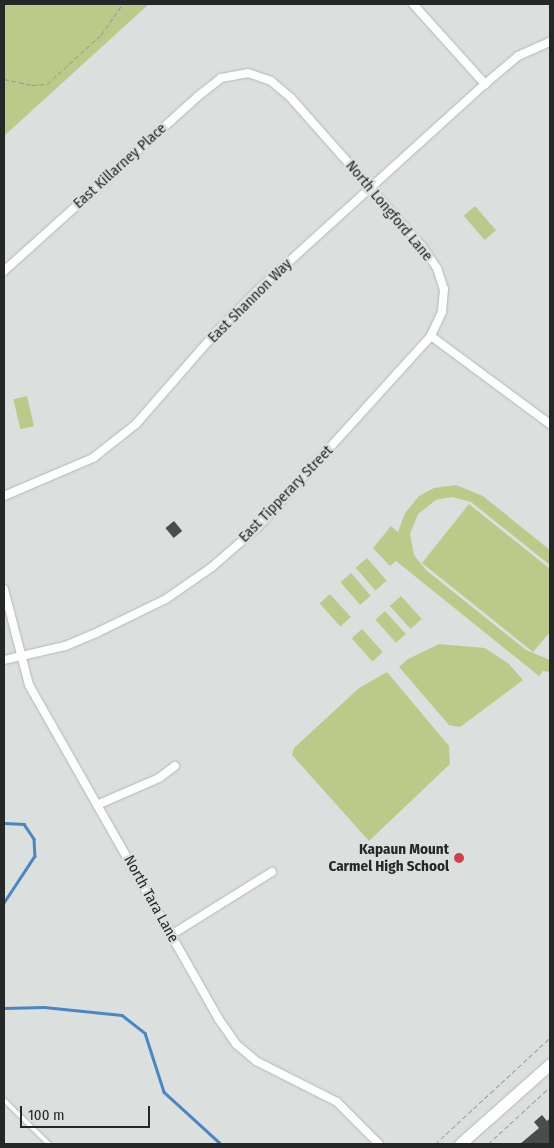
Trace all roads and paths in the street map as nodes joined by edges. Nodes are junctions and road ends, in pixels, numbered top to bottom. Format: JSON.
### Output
{"nodes":[{"id":1,"x":123,"y":4,"type":"edge"},
{"id":2,"x":413,"y":4,"type":"edge"},
{"id":3,"x":550,"y":42,"type":"edge"},
{"id":4,"x":244,"y":73,"type":"joint"},
{"id":5,"x":4,"y":78,"type":"edge"},
{"id":6,"x":485,"y":84,"type":"junction"},
{"id":7,"x":371,"y":188,"type":"junction"},
{"id":8,"x":4,"y":271,"type":"edge"},
{"id":9,"x":431,"y":336,"type":"junction"},
{"id":10,"x":550,"y":424,"type":"edge"},
{"id":11,"x":4,"y":496,"type":"edge"},
{"id":12,"x":4,"y":590,"type":"edge"},
{"id":13,"x":21,"y":656,"type":"junction"},
{"id":14,"x":4,"y":660,"type":"edge"},
{"id":15,"x":175,"y":766,"type":"dead end"},
{"id":16,"x":97,"y":805,"type":"junction"},
{"id":17,"x":272,"y":872,"type":"dead end"},
{"id":18,"x":171,"y":935,"type":"junction"},
{"id":19,"x":550,"y":1038,"type":"edge"},
{"id":20,"x":550,"y":1064,"type":"edge"},
{"id":21,"x":550,"y":1086,"type":"edge"},
{"id":22,"x":4,"y":1100,"type":"edge"},
{"id":23,"x":49,"y":1144,"type":"edge"},
{"id":24,"x":379,"y":1144,"type":"edge"},
{"id":25,"x":435,"y":1144,"type":"edge"},
{"id":26,"x":460,"y":1144,"type":"edge"},
{"id":27,"x":488,"y":1144,"type":"edge"}],
"edges":[{"from":1,"to":5,"type":"path"},
{"from":2,"to":6,"type":"street"},
{"from":3,"to":6,"type":"street","name":"East Shannon Way"},
{"from":4,"to":7,"type":"street","name":"North Longford Lane"},
{"from":4,"to":8,"type":"street","name":"East Killarney Place"},
{"from":6,"to":7,"type":"street","name":"East Shannon Way"},
{"from":7,"to":9,"type":"street","name":"North Longford Lane"},
{"from":7,"to":11,"type":"street","name":"East Shannon Way"},
{"from":9,"to":10,"type":"street"},
{"from":9,"to":13,"type":"street","name":"East Tipperary Street"},
{"from":12,"to":13,"type":"street","name":"North Tara Lane"},
{"from":13,"to":14,"type":"street","name":"East Tipperary Street"},
{"from":13,"to":16,"type":"street","name":"North Tara Lane"},
{"from":15,"to":16,"type":"street"},
{"from":16,"to":18,"type":"street","name":"North Tara Lane"},
{"from":17,"to":18,"type":"street"},
{"from":18,"to":24,"type":"street","name":"North Tara Lane"},
{"from":19,"to":25,"type":"path"},
{"from":20,"to":26,"type":"main road"},
{"from":21,"to":27,"type":"path"},
{"from":22,"to":23,"type":"lane"}]}
